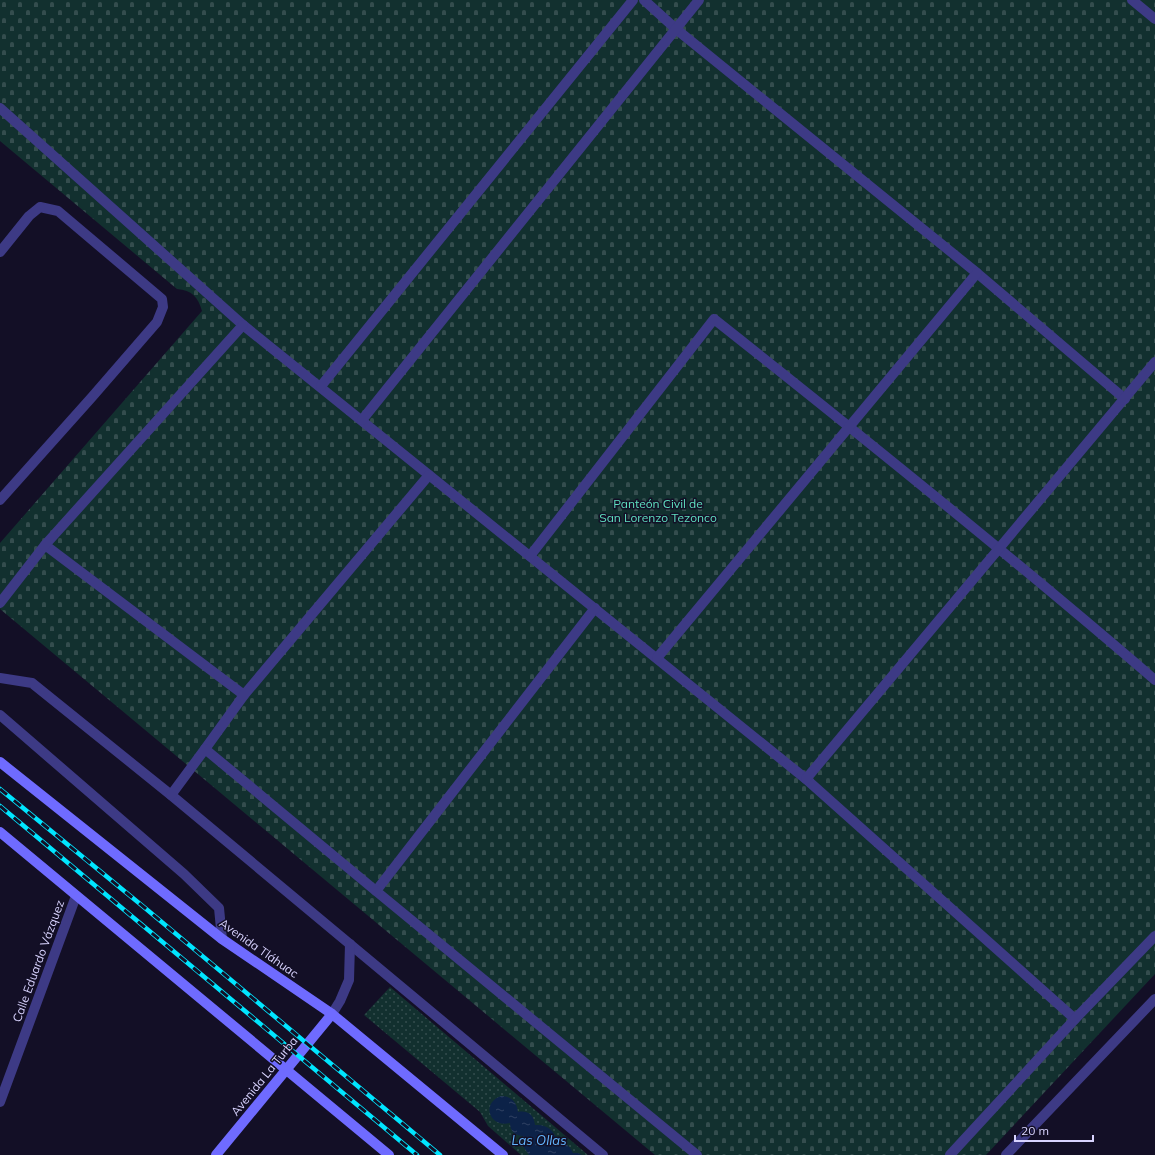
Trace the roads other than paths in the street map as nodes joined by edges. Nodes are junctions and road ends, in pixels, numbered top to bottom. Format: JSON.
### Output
{"nodes":[{"id":1,"x":633,"y":0,"type":"edge"},
{"id":2,"x":644,"y":0,"type":"edge"},
{"id":3,"x":699,"y":0,"type":"edge"},
{"id":4,"x":1132,"y":0,"type":"edge"},
{"id":5,"x":1155,"y":19,"type":"edge"},
{"id":6,"x":676,"y":29,"type":"junction"},
{"id":7,"x":0,"y":108,"type":"edge"},
{"id":8,"x":0,"y":252,"type":"edge"},
{"id":9,"x":977,"y":273,"type":"junction"},
{"id":10,"x":243,"y":324,"type":"junction"},
{"id":11,"x":1155,"y":362,"type":"edge"},
{"id":12,"x":321,"y":386,"type":"junction"},
{"id":13,"x":1124,"y":399,"type":"junction"},
{"id":14,"x":362,"y":420,"type":"junction"},
{"id":15,"x":850,"y":427,"type":"junction"},
{"id":16,"x":429,"y":475,"type":"junction"},
{"id":17,"x":0,"y":500,"type":"edge"},
{"id":18,"x":45,"y":545,"type":"junction"},
{"id":19,"x":998,"y":549,"type":"junction"},
{"id":20,"x":530,"y":556,"type":"junction"},
{"id":21,"x":0,"y":602,"type":"edge"},
{"id":22,"x":595,"y":608,"type":"junction"},
{"id":23,"x":657,"y":658,"type":"junction"},
{"id":24,"x":0,"y":678,"type":"edge"},
{"id":25,"x":1155,"y":680,"type":"edge"},
{"id":26,"x":244,"y":695,"type":"junction"},
{"id":27,"x":0,"y":715,"type":"edge"},
{"id":28,"x":205,"y":749,"type":"junction"},
{"id":29,"x":0,"y":762,"type":"edge"},
{"id":30,"x":806,"y":779,"type":"junction"},
{"id":31,"x":172,"y":795,"type":"junction"},
{"id":32,"x":0,"y":832,"type":"edge"},
{"id":33,"x":376,"y":891,"type":"junction"},
{"id":34,"x":76,"y":896,"type":"junction"},
{"id":35,"x":1155,"y":936,"type":"edge"},
{"id":36,"x":222,"y":938,"type":"junction"},
{"id":37,"x":350,"y":944,"type":"junction"},
{"id":38,"x":1155,"y":999,"type":"edge"},
{"id":39,"x":332,"y":1014,"type":"junction"},
{"id":40,"x":1075,"y":1020,"type":"junction"},
{"id":41,"x":286,"y":1069,"type":"junction"},
{"id":42,"x":0,"y":1102,"type":"edge"},
{"id":43,"x":216,"y":1155,"type":"edge"},
{"id":44,"x":389,"y":1155,"type":"edge"},
{"id":45,"x":503,"y":1155,"type":"edge"},
{"id":46,"x":603,"y":1155,"type":"edge"},
{"id":47,"x":696,"y":1155,"type":"edge"},
{"id":48,"x":950,"y":1155,"type":"edge"},
{"id":49,"x":1006,"y":1155,"type":"edge"}],
"edges":[{"from":1,"to":12,"type":"street"},
{"from":2,"to":6,"type":"street"},
{"from":3,"to":6,"type":"street"},
{"from":4,"to":5,"type":"street"},
{"from":6,"to":9,"type":"street"},
{"from":6,"to":14,"type":"street"},
{"from":7,"to":10,"type":"street"},
{"from":8,"to":17,"type":"street"},
{"from":9,"to":13,"type":"street"},
{"from":9,"to":15,"type":"street"},
{"from":10,"to":12,"type":"street"},
{"from":10,"to":18,"type":"street"},
{"from":11,"to":13,"type":"street"},
{"from":12,"to":14,"type":"street"},
{"from":13,"to":19,"type":"street"},
{"from":14,"to":16,"type":"street"},
{"from":15,"to":19,"type":"street"},
{"from":15,"to":20,"type":"street"},
{"from":15,"to":23,"type":"street"},
{"from":16,"to":20,"type":"street"},
{"from":16,"to":26,"type":"street"},
{"from":18,"to":21,"type":"street"},
{"from":18,"to":26,"type":"street"},
{"from":19,"to":25,"type":"street"},
{"from":19,"to":30,"type":"street"},
{"from":20,"to":22,"type":"street"},
{"from":22,"to":23,"type":"street"},
{"from":22,"to":33,"type":"street"},
{"from":23,"to":30,"type":"street"},
{"from":24,"to":31,"type":"street"},
{"from":26,"to":28,"type":"street"},
{"from":27,"to":36,"type":"street"},
{"from":28,"to":31,"type":"street"},
{"from":28,"to":33,"type":"street"},
{"from":29,"to":36,"type":"main road","name":"Avenida Tláhuac"},
{"from":30,"to":40,"type":"street"},
{"from":31,"to":37,"type":"street"},
{"from":32,"to":34,"type":"main road"},
{"from":33,"to":47,"type":"street"},
{"from":34,"to":41,"type":"main road"},
{"from":34,"to":42,"type":"street","name":"Calle Eduardo Vázquez"},
{"from":35,"to":40,"type":"street"},
{"from":36,"to":39,"type":"main road","name":"Avenida Tláhuac"},
{"from":37,"to":39,"type":"street"},
{"from":37,"to":46,"type":"street"},
{"from":38,"to":49,"type":"street"},
{"from":39,"to":41,"type":"main road","name":"Avenida La Turba"},
{"from":39,"to":45,"type":"main road","name":"Avenida Tláhuac"},
{"from":40,"to":48,"type":"street"},
{"from":41,"to":43,"type":"main road","name":"Avenida La Turba"},
{"from":41,"to":44,"type":"main road"}]}
